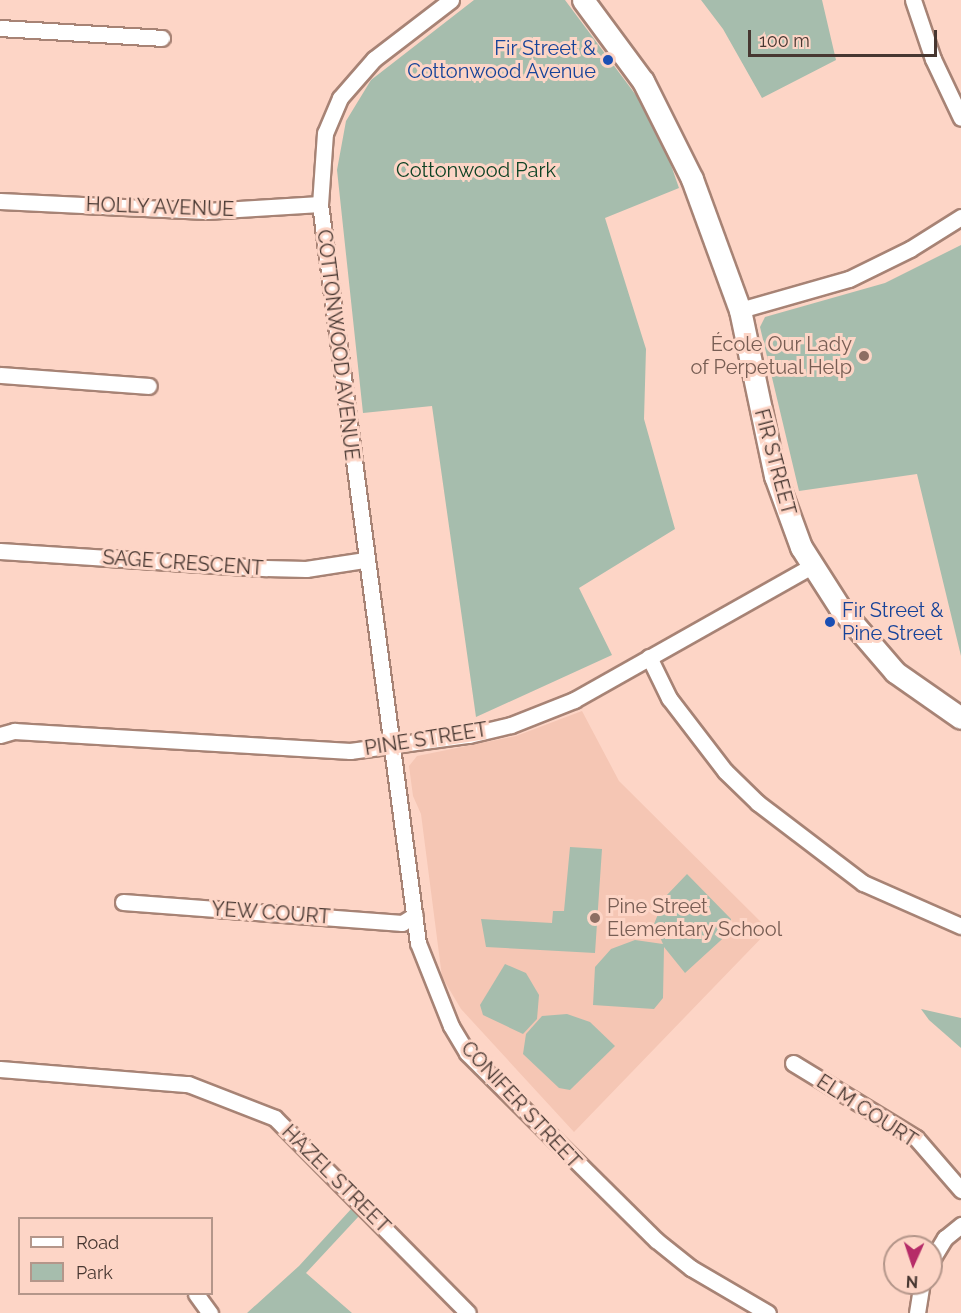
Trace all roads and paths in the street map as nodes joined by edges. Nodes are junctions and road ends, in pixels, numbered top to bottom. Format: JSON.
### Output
{"nodes":[{"id":1,"x":451,"y":0,"type":"edge"},
{"id":2,"x":584,"y":0,"type":"edge"},
{"id":3,"x":913,"y":0,"type":"edge"},
{"id":4,"x":0,"y":28,"type":"edge"},
{"id":5,"x":162,"y":38,"type":"dead end"},
{"id":6,"x":961,"y":118,"type":"edge"},
{"id":7,"x":0,"y":201,"type":"edge"},
{"id":8,"x":320,"y":204,"type":"junction"},
{"id":9,"x":961,"y":217,"type":"edge"},
{"id":10,"x":740,"y":310,"type":"junction"},
{"id":11,"x":0,"y":375,"type":"edge"},
{"id":12,"x":149,"y":386,"type":"dead end"},
{"id":13,"x":0,"y":551,"type":"edge"},
{"id":14,"x":365,"y":560,"type":"junction"},
{"id":15,"x":812,"y":566,"type":"junction"},
{"id":16,"x":649,"y":657,"type":"junction"},
{"id":17,"x":961,"y":718,"type":"edge"},
{"id":18,"x":0,"y":735,"type":"edge"},
{"id":19,"x":390,"y":743,"type":"junction"},
{"id":20,"x":123,"y":902,"type":"dead end"},
{"id":21,"x":416,"y":915,"type":"junction"},
{"id":22,"x":961,"y":926,"type":"edge"},
{"id":23,"x":793,"y":1064,"type":"dead end"},
{"id":24,"x":0,"y":1070,"type":"edge"},
{"id":25,"x":961,"y":1190,"type":"edge"},
{"id":26,"x":961,"y":1225,"type":"edge"},
{"id":27,"x":943,"y":1241,"type":"edge"},
{"id":28,"x":197,"y":1295,"type":"edge"},
{"id":29,"x":920,"y":1295,"type":"edge"},
{"id":30,"x":210,"y":1313,"type":"edge"},
{"id":31,"x":468,"y":1313,"type":"edge"},
{"id":32,"x":768,"y":1313,"type":"edge"},
{"id":33,"x":917,"y":1313,"type":"edge"}],
"edges":[{"from":1,"to":8,"type":"street","name":"COTTONWOOD AVENUE"},
{"from":2,"to":10,"type":"street","name":"FIR STREET"},
{"from":3,"to":6,"type":"street"},
{"from":4,"to":5,"type":"street"},
{"from":7,"to":8,"type":"street","name":"HOLLY AVENUE"},
{"from":8,"to":14,"type":"street","name":"COTTONWOOD AVENUE"},
{"from":9,"to":10,"type":"street"},
{"from":10,"to":15,"type":"street","name":"FIR STREET"},
{"from":11,"to":12,"type":"street"},
{"from":13,"to":14,"type":"street","name":"SAGE CRESCENT"},
{"from":14,"to":19,"type":"street","name":"COTTONWOOD AVENUE"},
{"from":15,"to":16,"type":"street","name":"PINE STREET"},
{"from":15,"to":17,"type":"street","name":"FIR STREET"},
{"from":16,"to":19,"type":"street","name":"PINE STREET"},
{"from":16,"to":22,"type":"street"},
{"from":18,"to":19,"type":"street","name":"PINE STREET"},
{"from":19,"to":21,"type":"street","name":"CONIFER STREET"},
{"from":20,"to":21,"type":"street","name":"YEW COURT"},
{"from":21,"to":32,"type":"street","name":"CONIFER STREET"},
{"from":23,"to":25,"type":"street","name":"ELM COURT"},
{"from":24,"to":31,"type":"street","name":"HAZEL STREET"},
{"from":26,"to":27,"type":"street"},
{"from":28,"to":30,"type":"street"},
{"from":29,"to":33,"type":"street"}]}
